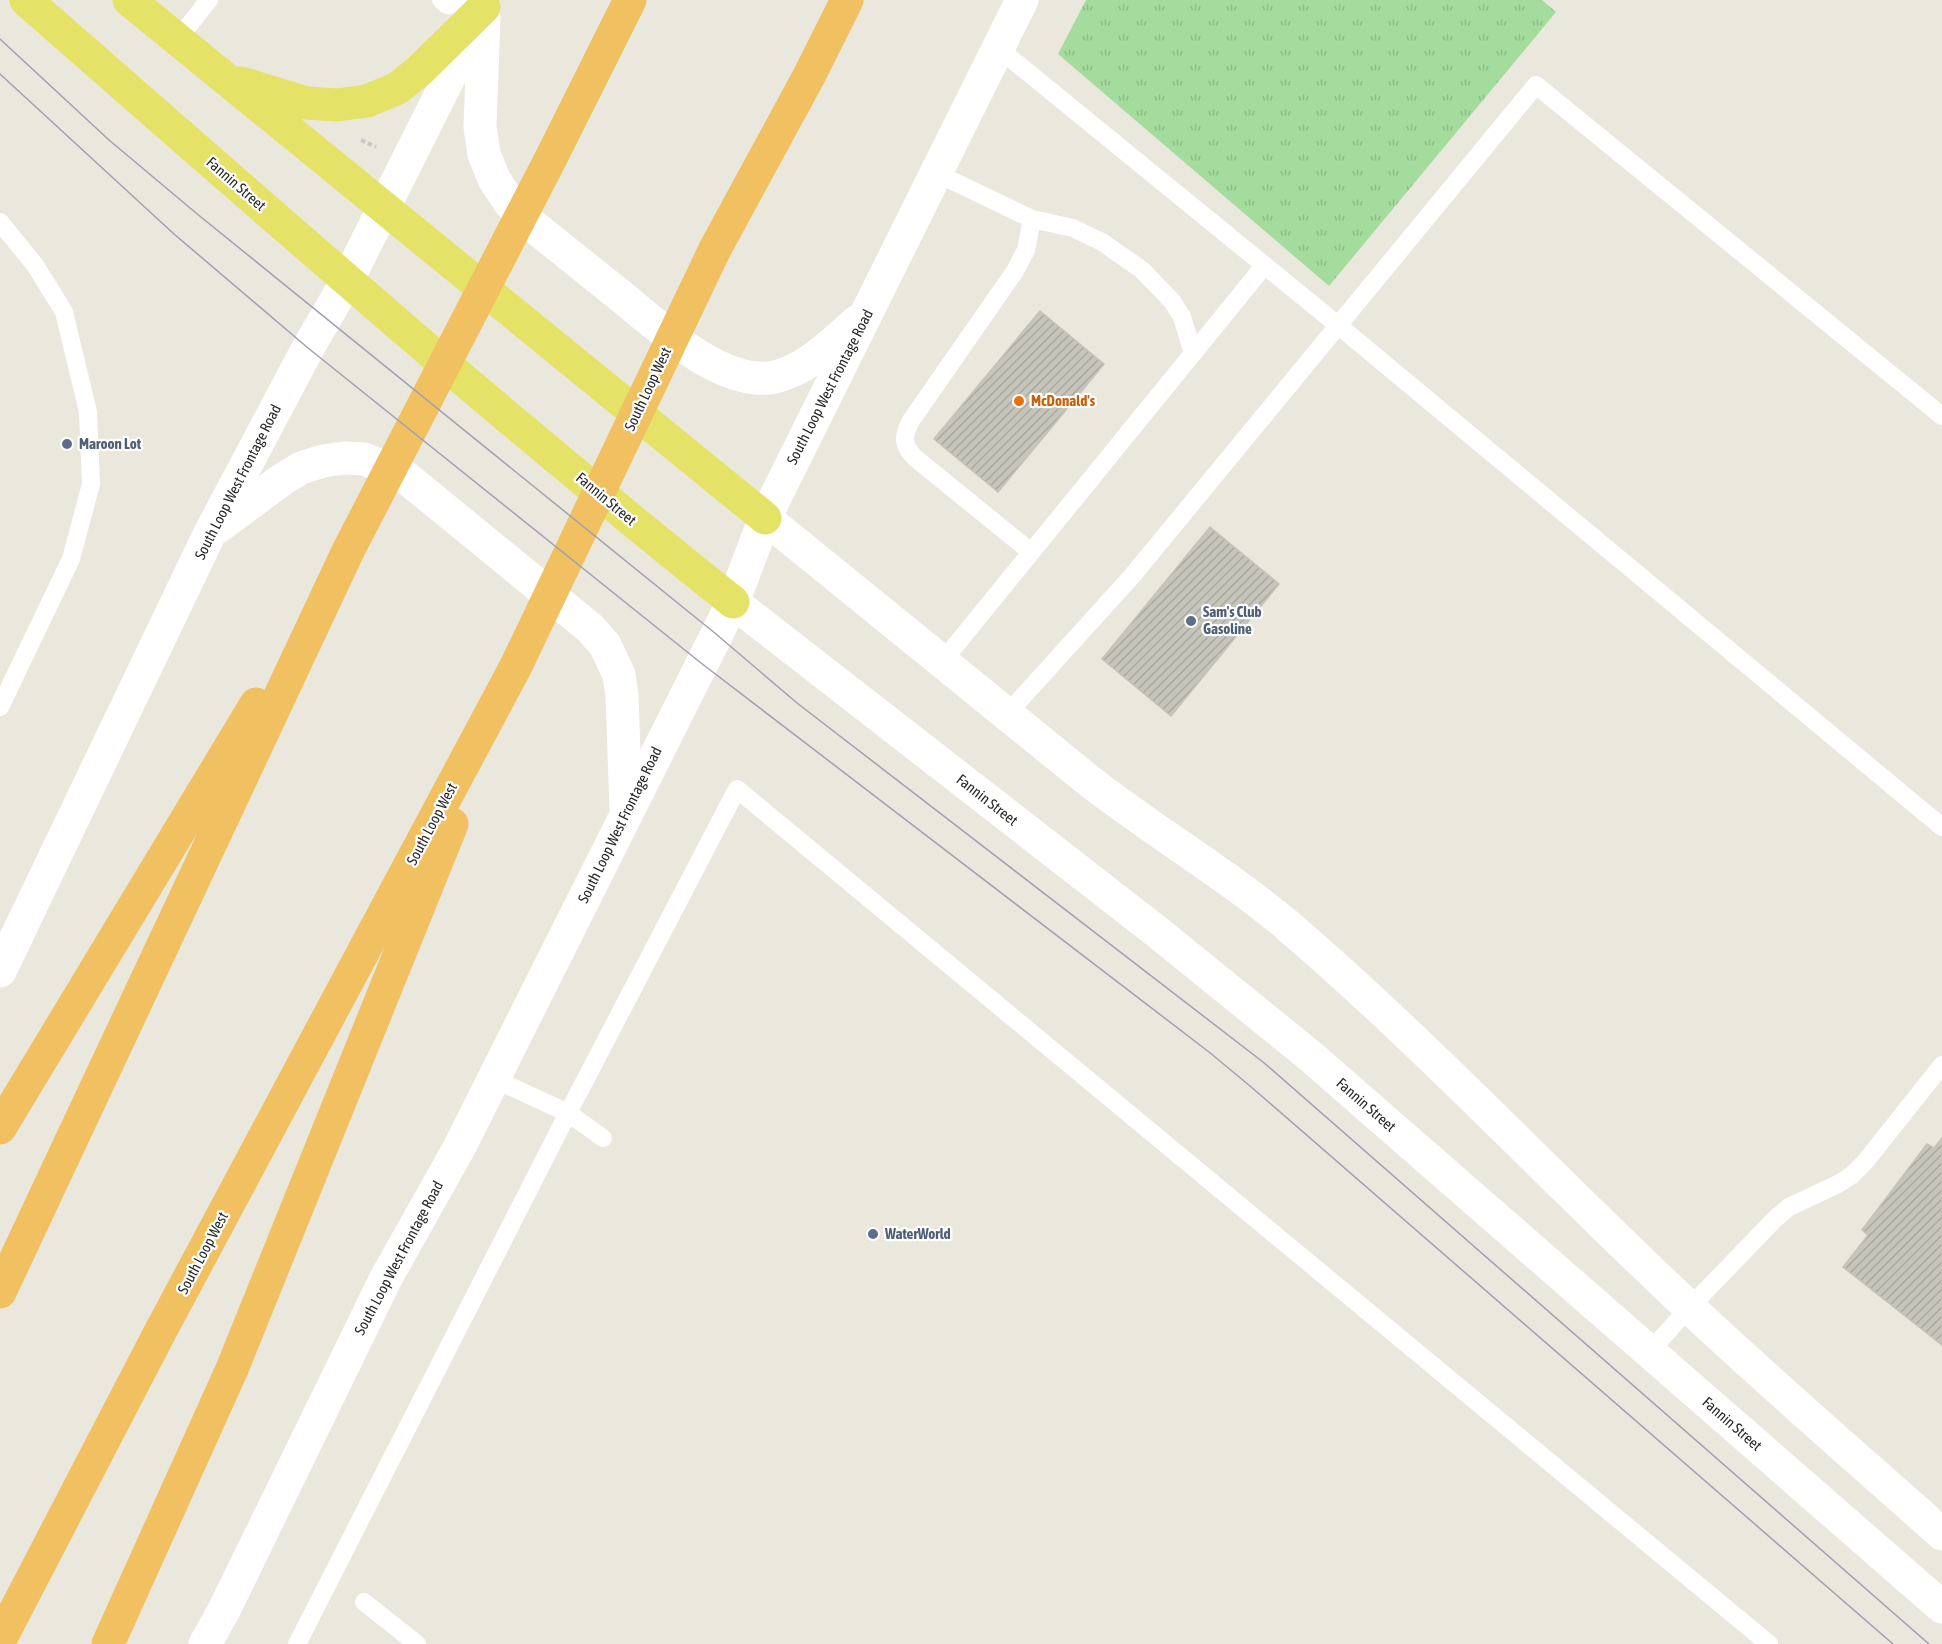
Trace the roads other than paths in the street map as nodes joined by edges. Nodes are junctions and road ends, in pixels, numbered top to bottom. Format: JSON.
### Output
{"nodes":[{"id":1,"x":26,"y":0,"type":"edge"},
{"id":2,"x":129,"y":0,"type":"edge"},
{"id":3,"x":209,"y":0,"type":"edge"},
{"id":4,"x":441,"y":0,"type":"edge"},
{"id":5,"x":630,"y":0,"type":"edge"},
{"id":6,"x":847,"y":0,"type":"edge"},
{"id":7,"x":855,"y":0,"type":"edge"},
{"id":8,"x":1022,"y":0,"type":"edge"},
{"id":9,"x":486,"y":4,"type":"edge"},
{"id":10,"x":178,"y":39,"type":"junction"},
{"id":11,"x":998,"y":48,"type":"junction"},
{"id":12,"x":809,"y":76,"type":"junction"},
{"id":13,"x":225,"y":78,"type":"junction"},
{"id":14,"x":936,"y":173,"type":"junction"},
{"id":15,"x":384,"y":207,"type":"junction"},
{"id":16,"x":1032,"y":219,"type":"junction"},
{"id":17,"x":0,"y":222,"type":"edge"},
{"id":18,"x":1264,"y":266,"type":"junction"},
{"id":19,"x":347,"y":281,"type":"junction"},
{"id":20,"x":867,"y":314,"type":"junction"},
{"id":21,"x":1339,"y":326,"type":"junction"},
{"id":22,"x":1193,"y":353,"type":"junction"},
{"id":23,"x":1942,"y":416,"type":"edge"},
{"id":24,"x":765,"y":518,"type":"junction"},
{"id":25,"x":210,"y":533,"type":"junction"},
{"id":26,"x":348,"y":551,"type":"junction"},
{"id":27,"x":1031,"y":552,"type":"junction"},
{"id":28,"x":733,"y":602,"type":"junction"},
{"id":29,"x":942,"y":662,"type":"junction"},
{"id":30,"x":516,"y":666,"type":"junction"},
{"id":31,"x":0,"y":707,"type":"edge"},
{"id":32,"x":1007,"y":714,"type":"junction"},
{"id":33,"x":626,"y":815,"type":"junction"},
{"id":34,"x":1942,"y":827,"type":"edge"},
{"id":35,"x":0,"y":971,"type":"edge"},
{"id":36,"x":1942,"y":1065,"type":"edge"},
{"id":37,"x":494,"y":1079,"type":"junction"},
{"id":38,"x":568,"y":1113,"type":"junction"},
{"id":39,"x":0,"y":1128,"type":"edge"},
{"id":40,"x":603,"y":1138,"type":"dead end"},
{"id":41,"x":0,"y":1292,"type":"edge"},
{"id":42,"x":1689,"y":1308,"type":"junction"},
{"id":43,"x":1649,"y":1352,"type":"junction"},
{"id":44,"x":1942,"y":1534,"type":"edge"},
{"id":45,"x":364,"y":1602,"type":"dead end"},
{"id":46,"x":1942,"y":1607,"type":"edge"},
{"id":47,"x":0,"y":1640,"type":"edge"},
{"id":48,"x":108,"y":1644,"type":"edge"},
{"id":49,"x":205,"y":1644,"type":"edge"},
{"id":50,"x":297,"y":1644,"type":"edge"},
{"id":51,"x":417,"y":1644,"type":"edge"},
{"id":52,"x":1769,"y":1644,"type":"edge"}],
"edges":[{"from":1,"to":19,"type":"main road","name":"Fannin Street"},
{"from":2,"to":10,"type":"main road"},
{"from":3,"to":10,"type":"lane"},
{"from":4,"to":9,"type":"lane"},
{"from":5,"to":26,"type":"highway"},
{"from":6,"to":12,"type":"highway","name":"South Loop West"},
{"from":7,"to":12,"type":"highway"},
{"from":8,"to":11,"type":"main road","name":"South Loop West Frontage Road"},
{"from":9,"to":13,"type":"main road"},
{"from":9,"to":15,"type":"main road","name":"South Loop West Frontage Road"},
{"from":9,"to":20,"type":"main road"},
{"from":10,"to":13,"type":"main road"},
{"from":11,"to":14,"type":"main road","name":"South Loop West Frontage Road"},
{"from":11,"to":18,"type":"lane"},
{"from":12,"to":30,"type":"highway","name":"South Loop West"},
{"from":13,"to":15,"type":"main road"},
{"from":14,"to":16,"type":"lane"},
{"from":14,"to":20,"type":"main road","name":"South Loop West Frontage Road"},
{"from":15,"to":19,"type":"main road","name":"South Loop West Frontage Road"},
{"from":15,"to":24,"type":"main road"},
{"from":16,"to":22,"type":"lane"},
{"from":16,"to":27,"type":"lane"},
{"from":17,"to":31,"type":"lane"},
{"from":18,"to":21,"type":"lane"},
{"from":18,"to":22,"type":"lane"},
{"from":19,"to":25,"type":"main road","name":"South Loop West Frontage Road"},
{"from":19,"to":28,"type":"main road","name":"Fannin Street"},
{"from":20,"to":24,"type":"main road","name":"South Loop West Frontage Road"},
{"from":21,"to":23,"type":"lane"},
{"from":21,"to":32,"type":"lane"},
{"from":21,"to":34,"type":"lane"},
{"from":22,"to":27,"type":"lane"},
{"from":24,"to":28,"type":"main road","name":"South Loop West Frontage Road"},
{"from":24,"to":29,"type":"main road"},
{"from":25,"to":33,"type":"main road"},
{"from":25,"to":35,"type":"main road","name":"South Loop West Frontage Road"},
{"from":26,"to":39,"type":"highway"},
{"from":26,"to":41,"type":"highway"},
{"from":27,"to":29,"type":"lane"},
{"from":28,"to":33,"type":"main road","name":"South Loop West Frontage Road"},
{"from":28,"to":43,"type":"main road","name":"Fannin Street"},
{"from":29,"to":32,"type":"main road"},
{"from":30,"to":47,"type":"highway","name":"South Loop West"},
{"from":30,"to":48,"type":"highway"},
{"from":32,"to":42,"type":"main road"},
{"from":33,"to":37,"type":"main road","name":"South Loop West Frontage Road"},
{"from":36,"to":42,"type":"lane"},
{"from":37,"to":38,"type":"lane"},
{"from":37,"to":49,"type":"main road","name":"South Loop West Frontage Road"},
{"from":38,"to":40,"type":"lane"},
{"from":38,"to":50,"type":"lane"},
{"from":38,"to":52,"type":"lane"},
{"from":42,"to":43,"type":"lane"},
{"from":42,"to":44,"type":"main road"},
{"from":43,"to":46,"type":"main road","name":"Fannin Street"},
{"from":45,"to":51,"type":"lane"}]}
